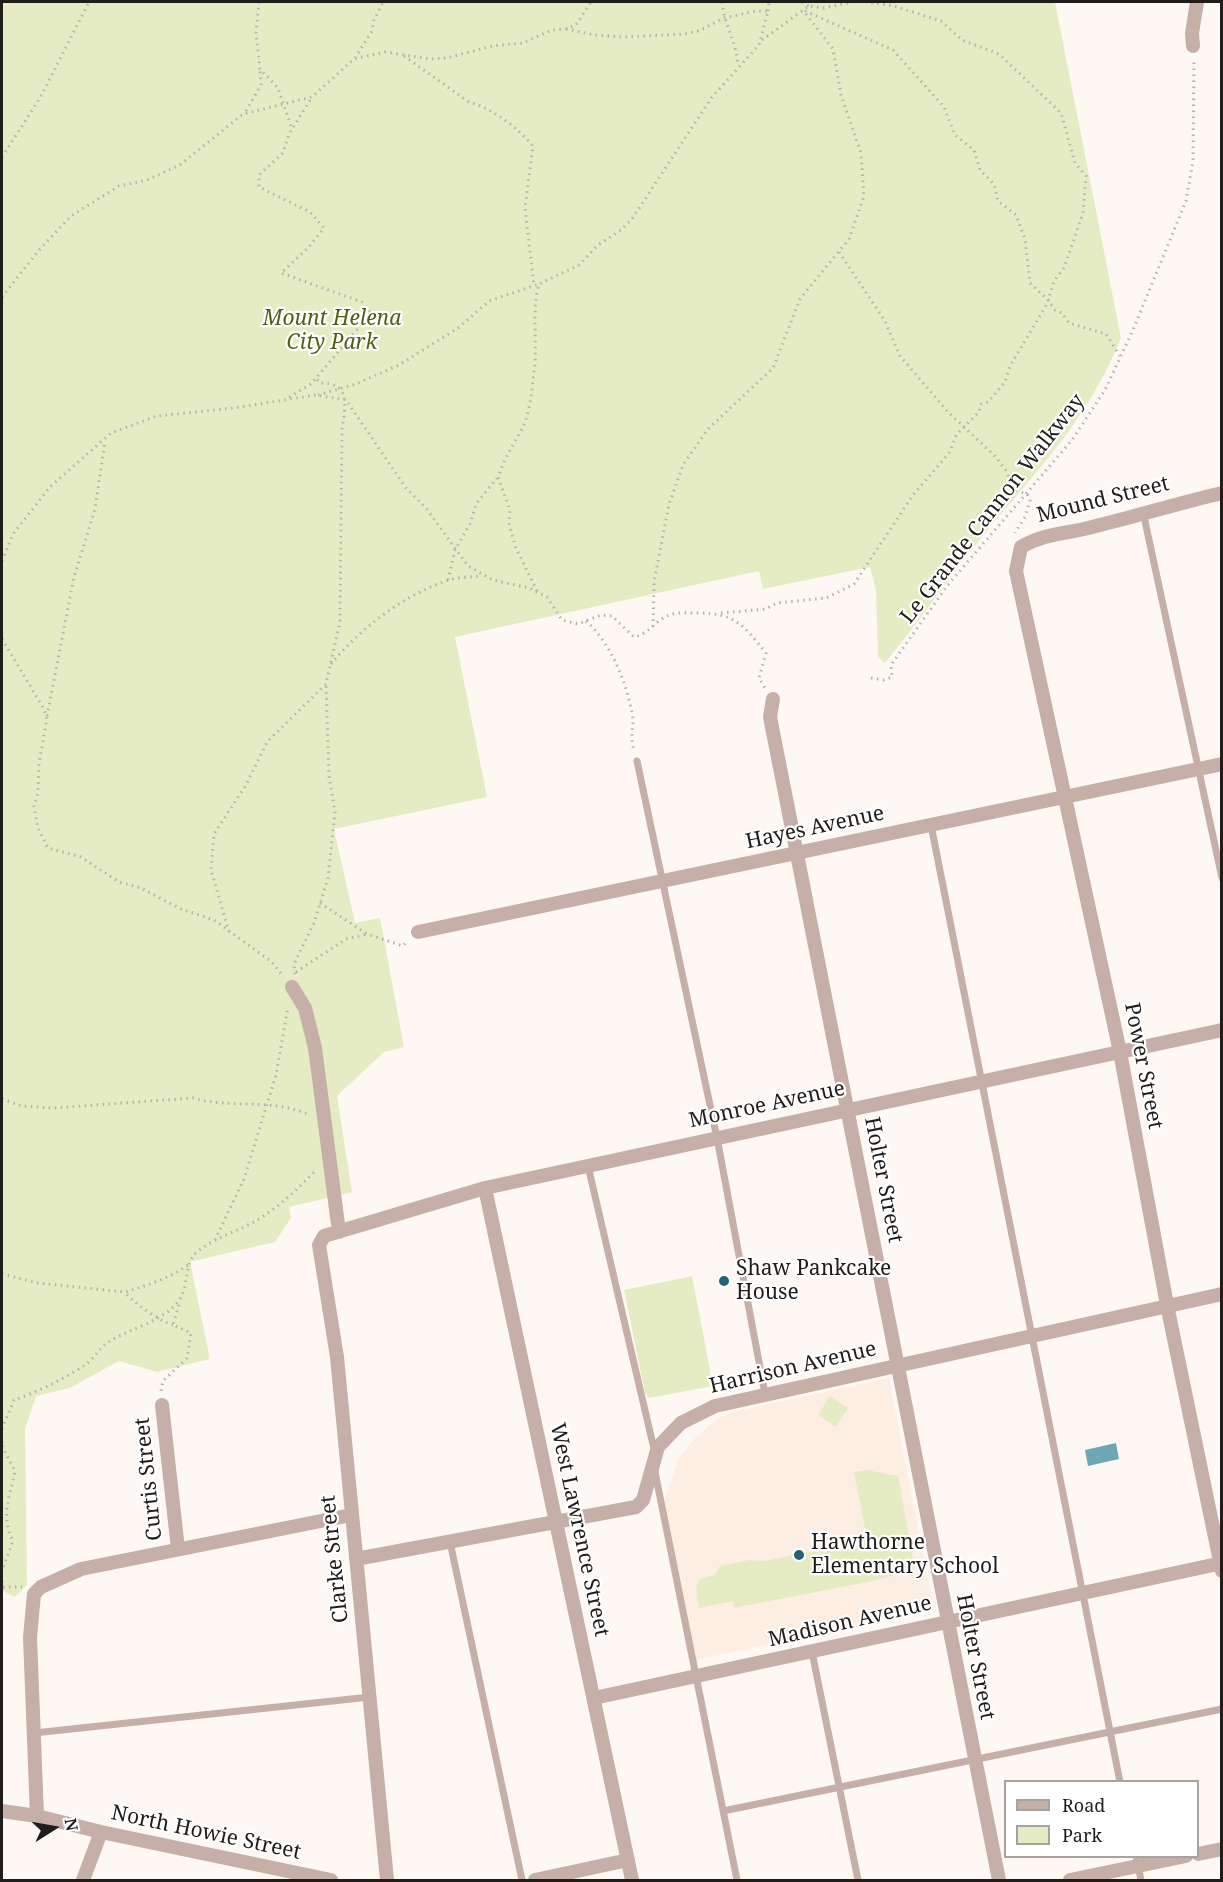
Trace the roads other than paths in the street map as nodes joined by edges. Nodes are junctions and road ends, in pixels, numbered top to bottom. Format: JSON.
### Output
{"nodes":[{"id":1,"x":1197,"y":2,"type":"edge"},
{"id":2,"x":1193,"y":46,"type":"road end"},
{"id":3,"x":1221,"y":493,"type":"edge"},
{"id":4,"x":1143,"y":512,"type":"junction"},
{"id":5,"x":1016,"y":571,"type":"joint"},
{"id":6,"x":773,"y":699,"type":"road end"},
{"id":7,"x":637,"y":760,"type":"road end"},
{"id":8,"x":1221,"y":764,"type":"edge"},
{"id":9,"x":1199,"y":768,"type":"junction"},
{"id":10,"x":1065,"y":796,"type":"junction"},
{"id":11,"x":931,"y":825,"type":"junction"},
{"id":12,"x":799,"y":853,"type":"junction"},
{"id":13,"x":1221,"y":878,"type":"edge"},
{"id":14,"x":664,"y":881,"type":"junction"},
{"id":15,"x":418,"y":932,"type":"road end"},
{"id":16,"x":292,"y":987,"type":"road end"},
{"id":17,"x":1221,"y":1030,"type":"edge"},
{"id":18,"x":1120,"y":1052,"type":"junction"},
{"id":19,"x":982,"y":1081,"type":"junction"},
{"id":20,"x":849,"y":1109,"type":"junction"},
{"id":21,"x":717,"y":1138,"type":"junction"},
{"id":22,"x":588,"y":1166,"type":"junction"},
{"id":23,"x":485,"y":1188,"type":"junction"},
{"id":24,"x":339,"y":1232,"type":"junction"},
{"id":25,"x":324,"y":1236,"type":"joint"},
{"id":26,"x":1221,"y":1294,"type":"edge"},
{"id":27,"x":1167,"y":1305,"type":"junction"},
{"id":28,"x":1034,"y":1336,"type":"junction"},
{"id":29,"x":897,"y":1365,"type":"junction"},
{"id":30,"x":765,"y":1395,"type":"junction"},
{"id":31,"x":162,"y":1405,"type":"road end"},
{"id":32,"x":654,"y":1459,"type":"junction"},
{"id":33,"x":351,"y":1515,"type":"junction"},
{"id":34,"x":556,"y":1523,"type":"junction"},
{"id":35,"x":450,"y":1542,"type":"junction"},
{"id":36,"x":178,"y":1549,"type":"junction"},
{"id":37,"x":356,"y":1559,"type":"junction"},
{"id":38,"x":1221,"y":1566,"type":"edge"},
{"id":39,"x":1082,"y":1592,"type":"junction"},
{"id":40,"x":946,"y":1621,"type":"junction"},
{"id":41,"x":812,"y":1652,"type":"junction"},
{"id":42,"x":696,"y":1678,"type":"junction"},
{"id":43,"x":370,"y":1698,"type":"junction"},
{"id":44,"x":594,"y":1698,"type":"junction"},
{"id":45,"x":1221,"y":1708,"type":"edge"},
{"id":46,"x":1110,"y":1731,"type":"junction"},
{"id":47,"x":34,"y":1733,"type":"junction"},
{"id":48,"x":974,"y":1759,"type":"junction"},
{"id":49,"x":1120,"y":1780,"type":"edge"},
{"id":50,"x":840,"y":1786,"type":"junction"},
{"id":51,"x":2,"y":1811,"type":"edge"},
{"id":52,"x":723,"y":1811,"type":"junction"},
{"id":53,"x":38,"y":1816,"type":"junction"},
{"id":54,"x":101,"y":1832,"type":"junction"},
{"id":55,"x":1221,"y":1849,"type":"edge"},
{"id":56,"x":1199,"y":1854,"type":"edge"},
{"id":57,"x":1182,"y":1858,"type":"edge"},
{"id":58,"x":628,"y":1860,"type":"junction"},
{"id":59,"x":1138,"y":1868,"type":"edge"},
{"id":60,"x":82,"y":1881,"type":"edge"},
{"id":61,"x":331,"y":1881,"type":"edge"},
{"id":62,"x":387,"y":1881,"type":"edge"},
{"id":63,"x":522,"y":1881,"type":"edge"},
{"id":64,"x":535,"y":1881,"type":"edge"},
{"id":65,"x":632,"y":1881,"type":"edge"},
{"id":66,"x":736,"y":1881,"type":"edge"},
{"id":67,"x":858,"y":1881,"type":"edge"},
{"id":68,"x":999,"y":1881,"type":"edge"},
{"id":69,"x":1070,"y":1881,"type":"edge"}],
"edges":[{"from":1,"to":2,"type":"street"},
{"from":3,"to":4,"type":"street","name":"Mound Street"},
{"from":4,"to":5,"type":"street","name":"Mound Street"},
{"from":4,"to":9,"type":"lane"},
{"from":5,"to":10,"type":"street","name":"Power Street"},
{"from":6,"to":12,"type":"street","name":"Holter Street"},
{"from":7,"to":14,"type":"lane"},
{"from":8,"to":9,"type":"street","name":"Hayes Avenue"},
{"from":9,"to":10,"type":"street","name":"Hayes Avenue"},
{"from":9,"to":13,"type":"lane"},
{"from":10,"to":11,"type":"street","name":"Hayes Avenue"},
{"from":10,"to":18,"type":"street","name":"Power Street"},
{"from":11,"to":12,"type":"street","name":"Hayes Avenue"},
{"from":11,"to":19,"type":"lane"},
{"from":12,"to":14,"type":"street","name":"Hayes Avenue"},
{"from":12,"to":20,"type":"street","name":"Holter Street"},
{"from":14,"to":15,"type":"street","name":"Hayes Avenue"},
{"from":14,"to":21,"type":"lane"},
{"from":16,"to":24,"type":"street"},
{"from":17,"to":18,"type":"street","name":"Monroe Avenue"},
{"from":18,"to":19,"type":"street","name":"Monroe Avenue"},
{"from":18,"to":27,"type":"street","name":"Power Street"},
{"from":19,"to":20,"type":"street","name":"Monroe Avenue"},
{"from":19,"to":28,"type":"lane"},
{"from":20,"to":21,"type":"street","name":"Monroe Avenue"},
{"from":20,"to":29,"type":"street","name":"Holter Street"},
{"from":21,"to":22,"type":"street","name":"Monroe Avenue"},
{"from":21,"to":30,"type":"lane"},
{"from":22,"to":23,"type":"street","name":"Monroe Avenue"},
{"from":22,"to":32,"type":"lane"},
{"from":23,"to":24,"type":"street","name":"Monroe Avenue"},
{"from":23,"to":34,"type":"street","name":"West Lawrence Street"},
{"from":24,"to":25,"type":"street","name":"Monroe Avenue"},
{"from":25,"to":33,"type":"street","name":"Clarke Street"},
{"from":26,"to":27,"type":"street","name":"Harrison Avenue"},
{"from":27,"to":28,"type":"street","name":"Harrison Avenue"},
{"from":27,"to":38,"type":"street","name":"Power Street"},
{"from":28,"to":29,"type":"street","name":"Harrison Avenue"},
{"from":28,"to":39,"type":"lane"},
{"from":29,"to":30,"type":"street","name":"Harrison Avenue"},
{"from":29,"to":40,"type":"street","name":"Holter Street"},
{"from":30,"to":32,"type":"street","name":"Harrison Avenue"},
{"from":31,"to":36,"type":"street","name":"Curtis Street"},
{"from":32,"to":34,"type":"street","name":"Harrison Avenue"},
{"from":32,"to":42,"type":"lane"},
{"from":33,"to":36,"type":"street"},
{"from":33,"to":37,"type":"street","name":"Clarke Street"},
{"from":34,"to":35,"type":"street","name":"Harrison Avenue"},
{"from":34,"to":44,"type":"street","name":"West Lawrence Street"},
{"from":35,"to":37,"type":"street","name":"Harrison Avenue"},
{"from":35,"to":63,"type":"lane"},
{"from":36,"to":47,"type":"street"},
{"from":37,"to":43,"type":"street","name":"Clarke Street"},
{"from":38,"to":39,"type":"street","name":"Madison Avenue"},
{"from":39,"to":40,"type":"street","name":"Madison Avenue"},
{"from":39,"to":46,"type":"lane"},
{"from":40,"to":41,"type":"street","name":"Madison Avenue"},
{"from":40,"to":48,"type":"street","name":"Holter Street"},
{"from":41,"to":42,"type":"street","name":"Madison Avenue"},
{"from":41,"to":50,"type":"lane"},
{"from":42,"to":44,"type":"street","name":"Madison Avenue"},
{"from":42,"to":52,"type":"lane"},
{"from":43,"to":47,"type":"lane"},
{"from":43,"to":62,"type":"street","name":"Clarke Street"},
{"from":44,"to":58,"type":"street","name":"West Lawrence Street"},
{"from":45,"to":46,"type":"lane"},
{"from":46,"to":48,"type":"lane"},
{"from":46,"to":49,"type":"lane"},
{"from":47,"to":53,"type":"street"},
{"from":48,"to":50,"type":"lane"},
{"from":48,"to":68,"type":"street","name":"Holter Street"},
{"from":50,"to":52,"type":"lane"},
{"from":50,"to":67,"type":"lane"},
{"from":51,"to":53,"type":"street","name":"North Howie Street"},
{"from":52,"to":66,"type":"lane"},
{"from":53,"to":54,"type":"street","name":"North Howie Street"},
{"from":54,"to":60,"type":"street"},
{"from":54,"to":61,"type":"street","name":"North Howie Street"},
{"from":55,"to":56,"type":"street"},
{"from":57,"to":59,"type":"street"},
{"from":58,"to":64,"type":"street"},
{"from":58,"to":65,"type":"street","name":"West Lawrence Street"},
{"from":59,"to":69,"type":"street"}]}
